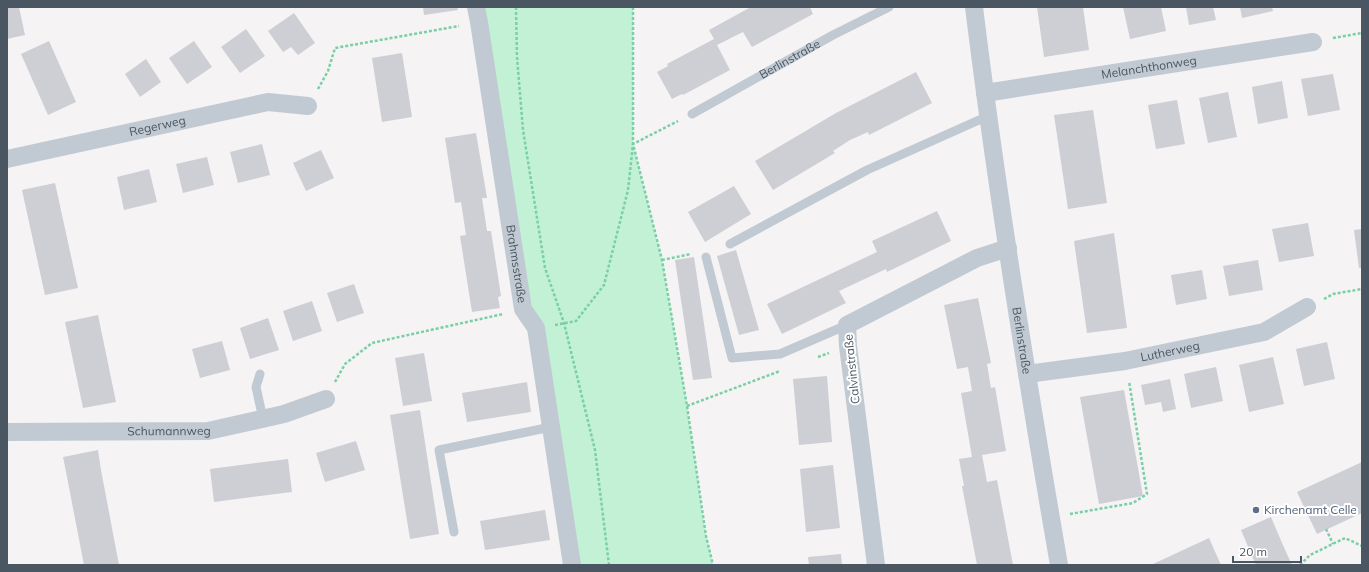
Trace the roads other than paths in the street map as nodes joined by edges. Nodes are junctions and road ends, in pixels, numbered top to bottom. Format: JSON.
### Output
{"nodes":[{"id":1,"x":889,"y":7,"type":"edge"},
{"id":2,"x":974,"y":7,"type":"edge"},
{"id":3,"x":478,"y":14,"type":"edge"},
{"id":4,"x":1313,"y":42,"type":"road end"},
{"id":5,"x":985,"y":93,"type":"junction"},
{"id":6,"x":308,"y":106,"type":"road end"},
{"id":7,"x":692,"y":114,"type":"road end"},
{"id":8,"x":988,"y":116,"type":"junction"},
{"id":9,"x":7,"y":159,"type":"edge"},
{"id":10,"x":730,"y":244,"type":"dead end"},
{"id":11,"x":1008,"y":248,"type":"junction"},
{"id":12,"x":706,"y":257,"type":"dead end"},
{"id":13,"x":1307,"y":307,"type":"road end"},
{"id":14,"x":847,"y":325,"type":"junction"},
{"id":15,"x":260,"y":374,"type":"dead end"},
{"id":16,"x":1027,"y":374,"type":"junction"},
{"id":17,"x":326,"y":399,"type":"road end"},
{"id":18,"x":263,"y":419,"type":"junction"},
{"id":19,"x":551,"y":427,"type":"junction"},
{"id":20,"x":7,"y":432,"type":"edge"},
{"id":21,"x":454,"y":532,"type":"dead end"},
{"id":22,"x":572,"y":565,"type":"edge"},
{"id":23,"x":876,"y":565,"type":"edge"},
{"id":24,"x":1059,"y":565,"type":"edge"}],
"edges":[{"from":1,"to":7,"type":"lane","name":"Berlinstraße"},
{"from":2,"to":5,"type":"street","name":"Berlinstraße"},
{"from":3,"to":19,"type":"street","name":"Brahmsstraße"},
{"from":4,"to":5,"type":"street","name":"Melanchthonweg"},
{"from":5,"to":8,"type":"street","name":"Berlinstraße"},
{"from":6,"to":9,"type":"street","name":"Regerweg"},
{"from":8,"to":10,"type":"lane"},
{"from":8,"to":11,"type":"street","name":"Berlinstraße"},
{"from":11,"to":14,"type":"street","name":"Calvinstraße"},
{"from":11,"to":16,"type":"street","name":"Berlinstraße"},
{"from":12,"to":14,"type":"lane"},
{"from":13,"to":16,"type":"street","name":"Lutherweg"},
{"from":14,"to":23,"type":"street","name":"Calvinstraße"},
{"from":15,"to":18,"type":"lane"},
{"from":16,"to":24,"type":"street","name":"Berlinstraße"},
{"from":17,"to":18,"type":"street","name":"Schumannweg"},
{"from":18,"to":20,"type":"street","name":"Schumannweg"},
{"from":19,"to":21,"type":"lane"},
{"from":19,"to":22,"type":"street","name":"Brahmsstraße"}]}
